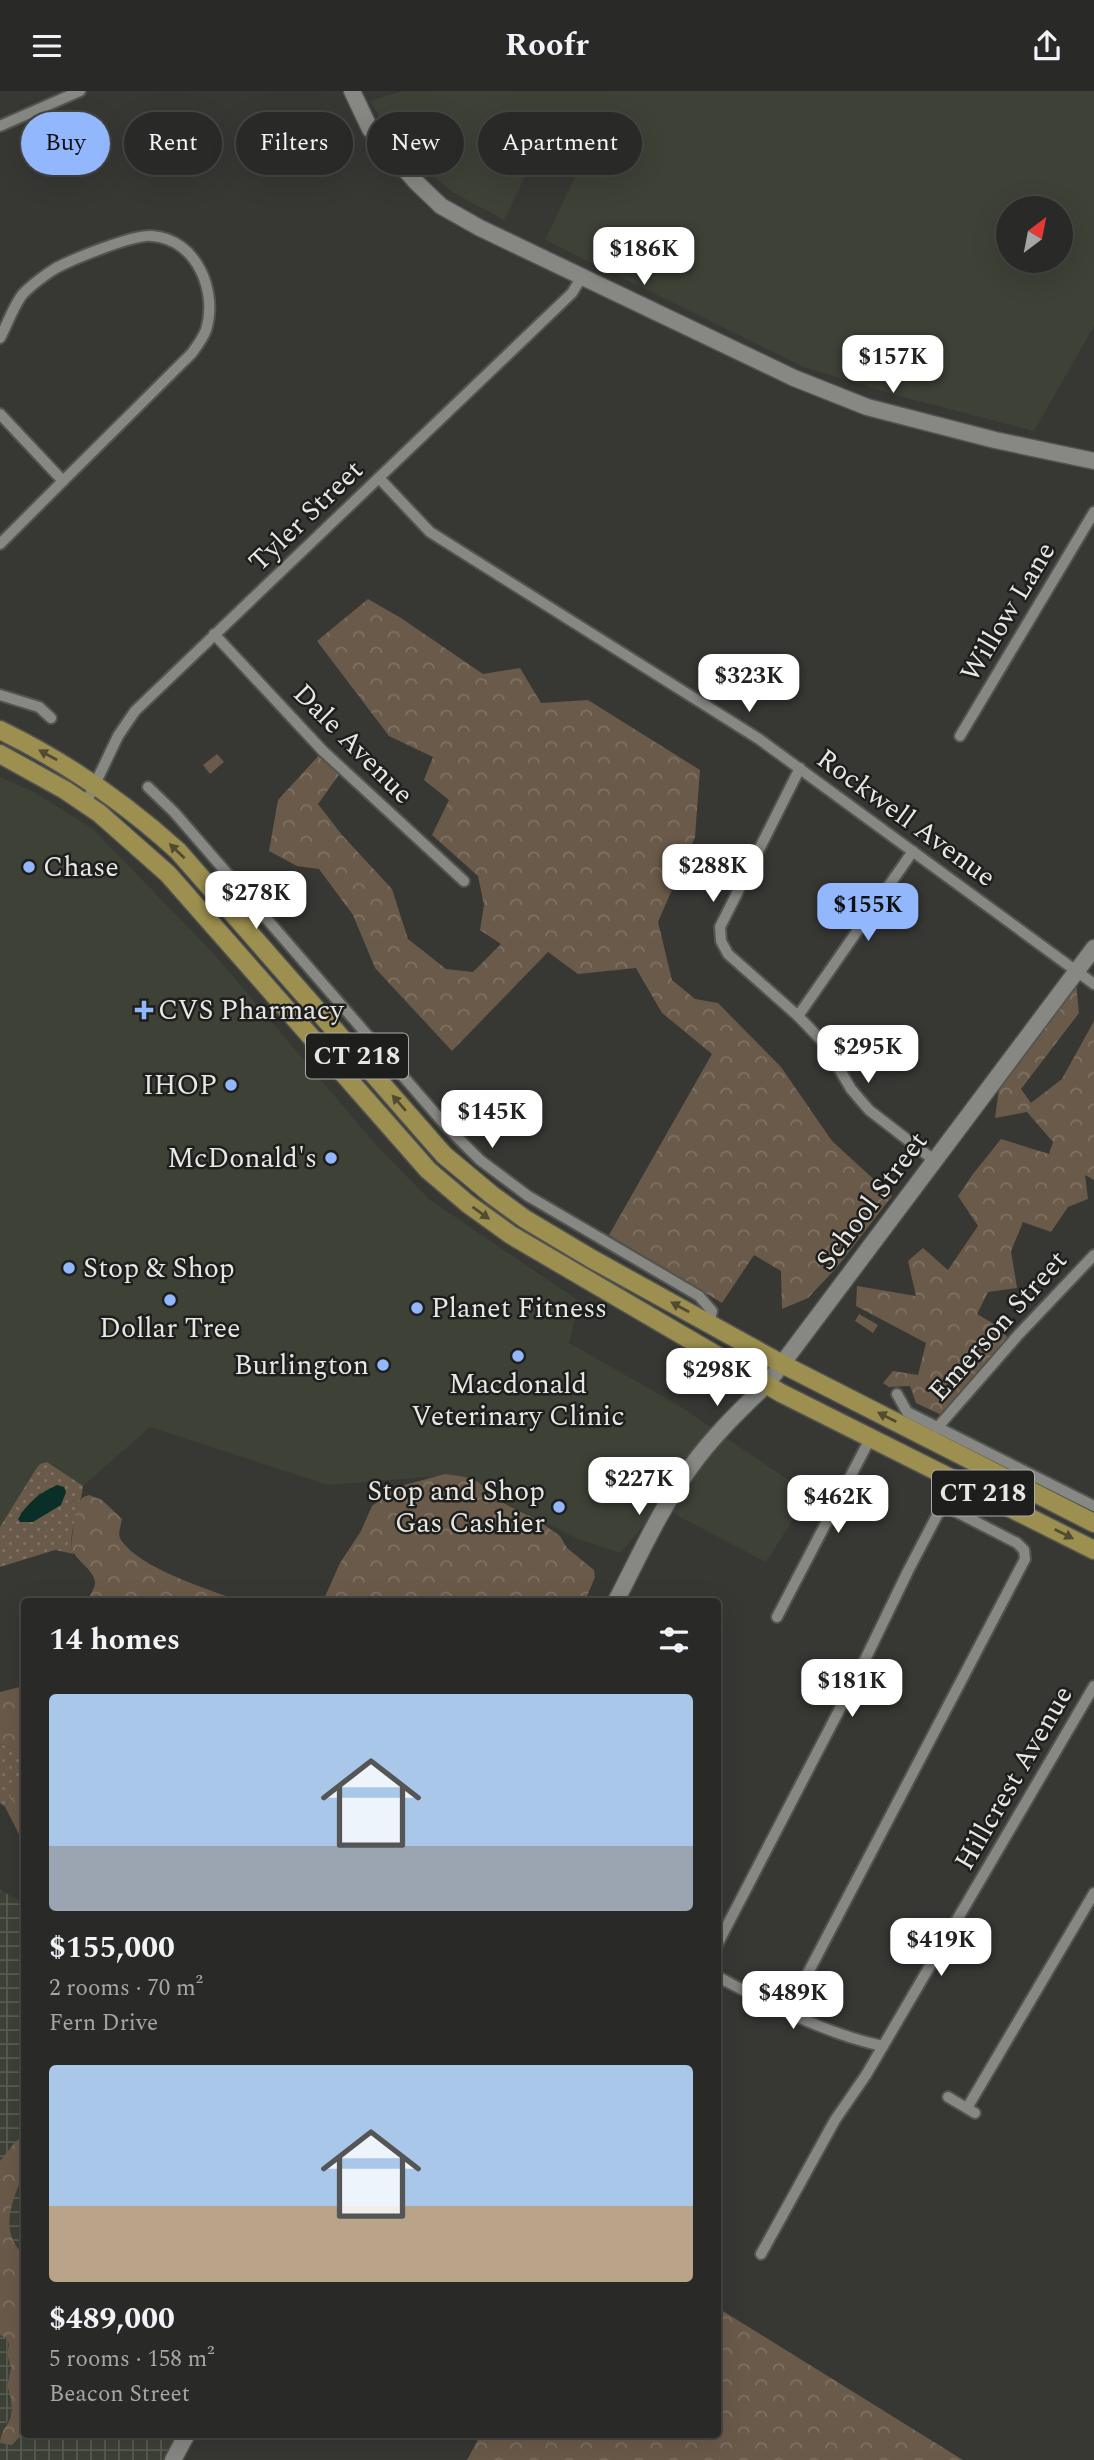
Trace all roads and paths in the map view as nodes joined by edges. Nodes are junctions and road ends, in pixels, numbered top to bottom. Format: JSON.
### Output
{"nodes":[{"id":1,"x":352,"y":91,"type":"edge"},
{"id":2,"x":77,"y":92,"type":"edge"},
{"id":3,"x":0,"y":126,"type":"edge"},
{"id":4,"x":581,"y":278,"type":"junction"},
{"id":5,"x":0,"y":338,"type":"edge"},
{"id":6,"x":0,"y":414,"type":"edge"},
{"id":7,"x":1094,"y":461,"type":"edge"},
{"id":8,"x":379,"y":478,"type":"junction"},
{"id":9,"x":63,"y":481,"type":"junction"},
{"id":10,"x":1094,"y":512,"type":"edge"},
{"id":11,"x":0,"y":544,"type":"edge"},
{"id":12,"x":214,"y":634,"type":"junction"},
{"id":13,"x":0,"y":695,"type":"edge"},
{"id":14,"x":51,"y":718,"type":"dead end"},
{"id":15,"x":0,"y":730,"type":"edge"},
{"id":16,"x":960,"y":736,"type":"dead end"},
{"id":17,"x":0,"y":754,"type":"edge"},
{"id":18,"x":800,"y":768,"type":"junction"},
{"id":19,"x":94,"y":784,"type":"junction"},
{"id":20,"x":148,"y":787,"type":"dead end"},
{"id":21,"x":86,"y":803,"type":"junction"},
{"id":22,"x":913,"y":851,"type":"junction"},
{"id":23,"x":464,"y":881,"type":"dead end"},
{"id":24,"x":1094,"y":948,"type":"edge"},
{"id":25,"x":270,"y":958,"type":"junction"},
{"id":26,"x":253,"y":971,"type":"junction"},
{"id":27,"x":1078,"y":972,"type":"junction"},
{"id":28,"x":1094,"y":984,"type":"edge"},
{"id":29,"x":798,"y":1016,"type":"junction"},
{"id":30,"x":385,"y":1056,"type":"junction"},
{"id":31,"x":368,"y":1069,"type":"junction"},
{"id":32,"x":444,"y":1155,"type":"junction"},
{"id":33,"x":935,"y":1161,"type":"junction"},
{"id":34,"x":428,"y":1170,"type":"junction"},
{"id":35,"x":602,"y":1241,"type":"junction"},
{"id":36,"x":1094,"y":1255,"type":"edge"},
{"id":37,"x":592,"y":1259,"type":"junction"},
{"id":38,"x":709,"y":1323,"type":"junction"},
{"id":39,"x":782,"y":1364,"type":"junction"},
{"id":40,"x":767,"y":1384,"type":"junction"},
{"id":41,"x":897,"y":1394,"type":"dead end"},
{"id":42,"x":937,"y":1427,"type":"junction"},
{"id":43,"x":872,"y":1437,"type":"junction"},
{"id":44,"x":956,"y":1479,"type":"junction"},
{"id":45,"x":943,"y":1505,"type":"junction"},
{"id":46,"x":1094,"y":1506,"type":"edge"},
{"id":47,"x":1094,"y":1523,"type":"edge"},
{"id":48,"x":1094,"y":1550,"type":"edge"},
{"id":49,"x":618,"y":1598,"type":"edge"},
{"id":50,"x":777,"y":1617,"type":"dead end"},
{"id":51,"x":1094,"y":1686,"type":"edge"},
{"id":52,"x":1094,"y":1893,"type":"edge"},
{"id":53,"x":721,"y":1937,"type":"edge"},
{"id":54,"x":721,"y":1978,"type":"edge"},
{"id":55,"x":788,"y":2011,"type":"junction"},
{"id":56,"x":883,"y":2046,"type":"junction"},
{"id":57,"x":948,"y":2097,"type":"dead end"},
{"id":58,"x":761,"y":2255,"type":"dead end"},
{"id":59,"x":185,"y":2438,"type":"edge"},
{"id":60,"x":173,"y":2460,"type":"edge"}],
"edges":[{"from":1,"to":4,"type":"main road"},
{"from":2,"to":3,"type":"street"},
{"from":4,"to":7,"type":"main road"},
{"from":4,"to":8,"type":"street","name":"Tyler Street"},
{"from":5,"to":9,"type":"street"},
{"from":6,"to":9,"type":"street"},
{"from":8,"to":12,"type":"street","name":"Tyler Street"},
{"from":8,"to":18,"type":"street","name":"Rockwell Avenue"},
{"from":9,"to":11,"type":"street"},
{"from":10,"to":16,"type":"street","name":"Willow Lane"},
{"from":12,"to":19,"type":"street","name":"Tyler Street"},
{"from":12,"to":23,"type":"street","name":"Dale Avenue"},
{"from":13,"to":14,"type":"street"},
{"from":19,"to":15,"type":"main road","number":"CT 218","one_way":true},
{"from":17,"to":21,"type":"main road","number":"CT 218"},
{"from":18,"to":22,"type":"street","name":"Rockwell Avenue"},
{"from":18,"to":29,"type":"street"},
{"from":19,"to":21,"type":"street","name":"Tyler Street"},
{"from":25,"to":19,"type":"main road","number":"CT 218","one_way":true},
{"from":20,"to":30,"type":"street"},
{"from":21,"to":26,"type":"main road","number":"CT 218"},
{"from":22,"to":27,"type":"street","name":"Rockwell Avenue"},
{"from":22,"to":29,"type":"street"},
{"from":24,"to":27,"type":"main road","name":"School Street"},
{"from":25,"to":26,"type":"main road"},
{"from":25,"to":31,"type":"main road","number":"CT 218"},
{"from":26,"to":34,"type":"main road","number":"CT 218"},
{"from":27,"to":28,"type":"street","name":"Rockwell Avenue"},
{"from":27,"to":33,"type":"main road","name":"School Street"},
{"from":29,"to":33,"type":"street"},
{"from":30,"to":31,"type":"street"},
{"from":30,"to":35,"type":"street"},
{"from":32,"to":31,"type":"main road","number":"CT 218","one_way":true},
{"from":32,"to":34,"type":"main road"},
{"from":32,"to":37,"type":"main road","number":"CT 218"},
{"from":33,"to":39,"type":"main road","name":"School Street"},
{"from":34,"to":40,"type":"main road","number":"CT 218","one_way":true},
{"from":35,"to":37,"type":"street"},
{"from":35,"to":38,"type":"street"},
{"from":36,"to":42,"type":"street","name":"Emerson Street"},
{"from":38,"to":37,"type":"main road","number":"CT 218","one_way":true},
{"from":38,"to":39,"type":"main road","number":"CT 218"},
{"from":39,"to":40,"type":"main road","name":"School Street"},
{"from":47,"to":39,"type":"main road","number":"CT 218","one_way":true},
{"from":40,"to":43,"type":"main road","number":"CT 218"},
{"from":40,"to":49,"type":"main road","name":"School Street"},
{"from":41,"to":42,"type":"street"},
{"from":42,"to":46,"type":"street"},
{"from":43,"to":44,"type":"main road","number":"CT 218"},
{"from":43,"to":50,"type":"street"},
{"from":44,"to":45,"type":"street"},
{"from":44,"to":48,"type":"main road","number":"CT 218","one_way":true},
{"from":45,"to":53,"type":"street"},
{"from":45,"to":55,"type":"street"},
{"from":51,"to":56,"type":"street","name":"Hillcrest Avenue"},
{"from":52,"to":57,"type":"street"},
{"from":54,"to":55,"type":"street"},
{"from":55,"to":56,"type":"street"},
{"from":56,"to":58,"type":"street","name":"Hillcrest Avenue"},
{"from":59,"to":60,"type":"main road"}]}
